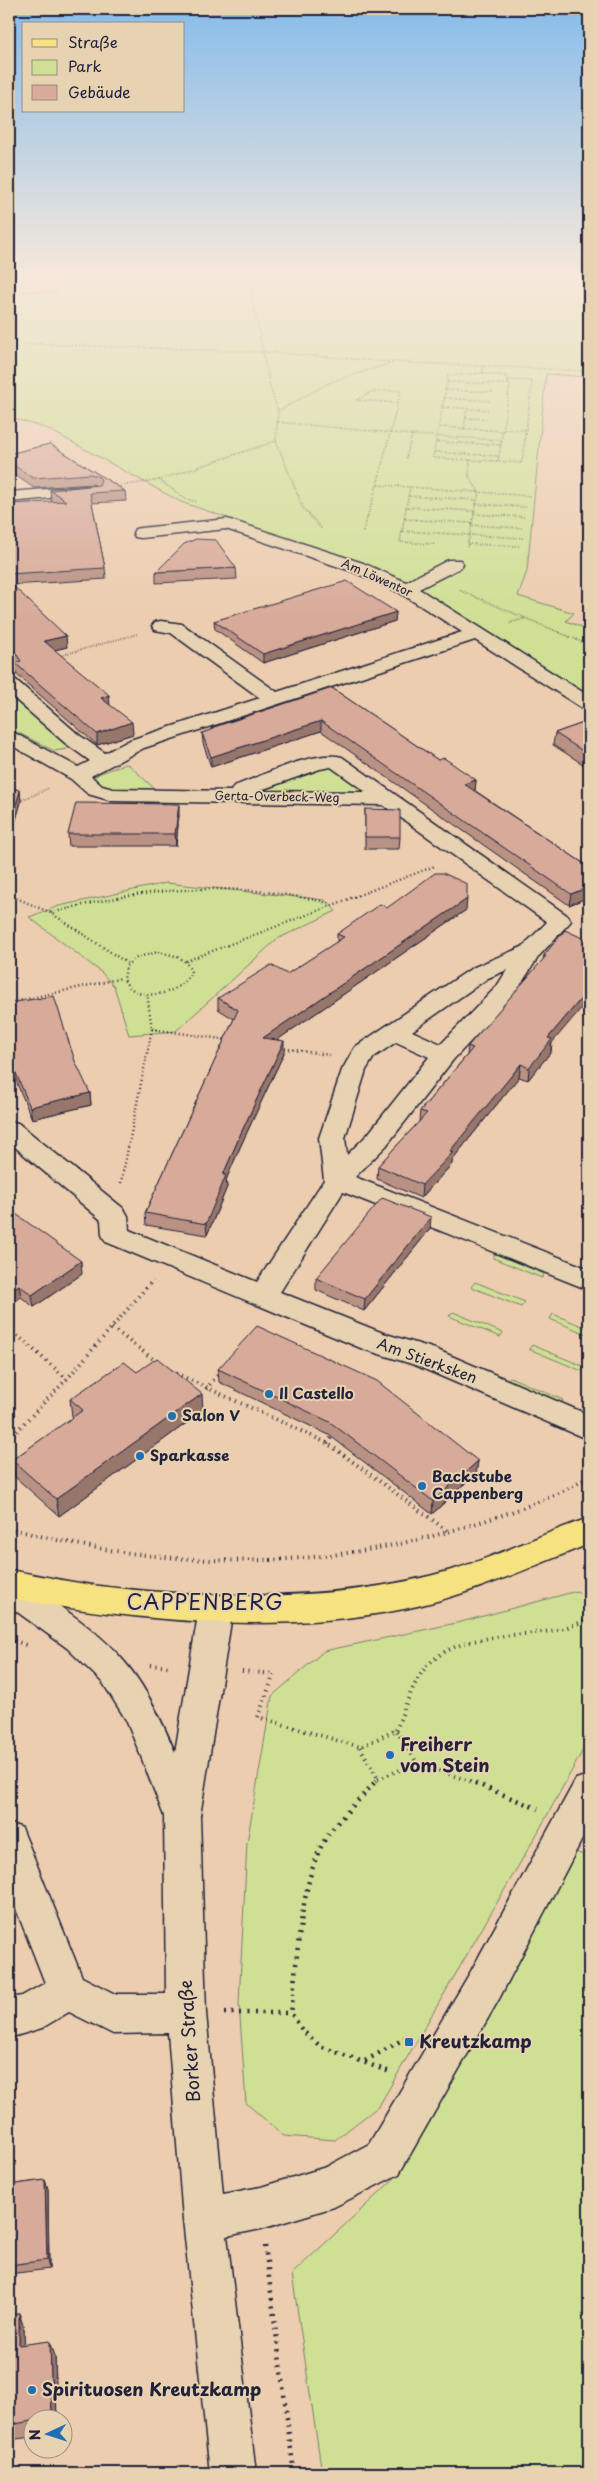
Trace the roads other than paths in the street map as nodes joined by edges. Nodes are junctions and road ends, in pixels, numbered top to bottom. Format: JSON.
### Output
{"nodes":[{"id":1,"x":92,"y":491,"type":"edge"},
{"id":2,"x":9,"y":497,"type":"edge"},
{"id":3,"x":141,"y":534,"type":"dead end"},
{"id":4,"x":454,"y":564,"type":"road end"},
{"id":5,"x":406,"y":589,"type":"junction"},
{"id":6,"x":161,"y":626,"type":"road end"},
{"id":7,"x":478,"y":633,"type":"junction"},
{"id":8,"x":9,"y":684,"type":"edge"},
{"id":9,"x":274,"y":699,"type":"junction"},
{"id":10,"x":589,"y":704,"type":"edge"},
{"id":11,"x":9,"y":736,"type":"edge"},
{"id":12,"x":103,"y":762,"type":"junction"},
{"id":13,"x":78,"y":775,"type":"junction"},
{"id":14,"x":223,"y":796,"type":"junction"},
{"id":15,"x":388,"y":799,"type":"junction"},
{"id":16,"x":530,"y":952,"type":"junction"},
{"id":17,"x":395,"y":1032,"type":"junction"},
{"id":18,"x":444,"y":1054,"type":"junction"},
{"id":19,"x":9,"y":1129,"type":"edge"},
{"id":20,"x":337,"y":1180,"type":"junction"},
{"id":21,"x":589,"y":1280,"type":"edge"},
{"id":22,"x":263,"y":1296,"type":"junction"},
{"id":23,"x":589,"y":1428,"type":"edge"},
{"id":24,"x":587,"y":1536,"type":"edge"},
{"id":25,"x":9,"y":1584,"type":"edge"},
{"id":26,"x":9,"y":1589,"type":"edge"},
{"id":27,"x":216,"y":1609,"type":"junction"},
{"id":28,"x":580,"y":1808,"type":"edge"},
{"id":29,"x":182,"y":1816,"type":"junction"},
{"id":30,"x":9,"y":1840,"type":"edge"},
{"id":31,"x":68,"y":1991,"type":"junction"},
{"id":32,"x":186,"y":2012,"type":"junction"},
{"id":33,"x":9,"y":2018,"type":"edge"},
{"id":34,"x":204,"y":2219,"type":"junction"},
{"id":35,"x":233,"y":2473,"type":"edge"}],
"edges":[{"from":1,"to":2,"type":"street"},
{"from":3,"to":5,"type":"street","name":"Am Löwentor"},
{"from":4,"to":5,"type":"street"},
{"from":5,"to":7,"type":"street","name":"Am Löwentor"},
{"from":6,"to":9,"type":"street"},
{"from":7,"to":9,"type":"street"},
{"from":7,"to":10,"type":"street","name":"Am Löwentor"},
{"from":8,"to":12,"type":"street"},
{"from":9,"to":12,"type":"street"},
{"from":11,"to":13,"type":"street","name":"Gerta-Overbeck-Weg"},
{"from":12,"to":13,"type":"street"},
{"from":13,"to":14,"type":"street","name":"Gerta-Overbeck-Weg"},
{"from":14,"to":15,"type":"street","name":"Gerta-Overbeck-Weg"},
{"from":14,"to":15,"type":"street"},
{"from":15,"to":16,"type":"street"},
{"from":16,"to":17,"type":"street"},
{"from":16,"to":18,"type":"street"},
{"from":17,"to":18,"type":"street"},
{"from":17,"to":20,"type":"street"},
{"from":18,"to":20,"type":"street"},
{"from":19,"to":22,"type":"street","name":"Am Stierksken"},
{"from":20,"to":21,"type":"street"},
{"from":20,"to":22,"type":"street"},
{"from":22,"to":23,"type":"street","name":"Am Stierksken"},
{"from":24,"to":27,"type":"main road"},
{"from":25,"to":27,"type":"main road"},
{"from":26,"to":29,"type":"street"},
{"from":27,"to":29,"type":"street","name":"Borker Straße"},
{"from":28,"to":34,"type":"street"},
{"from":29,"to":32,"type":"street","name":"Borker Straße"},
{"from":30,"to":31,"type":"street"},
{"from":31,"to":32,"type":"street"},
{"from":31,"to":33,"type":"street"},
{"from":32,"to":34,"type":"street","name":"Borker Straße"},
{"from":34,"to":35,"type":"street","name":"Borker Straße"}]}
